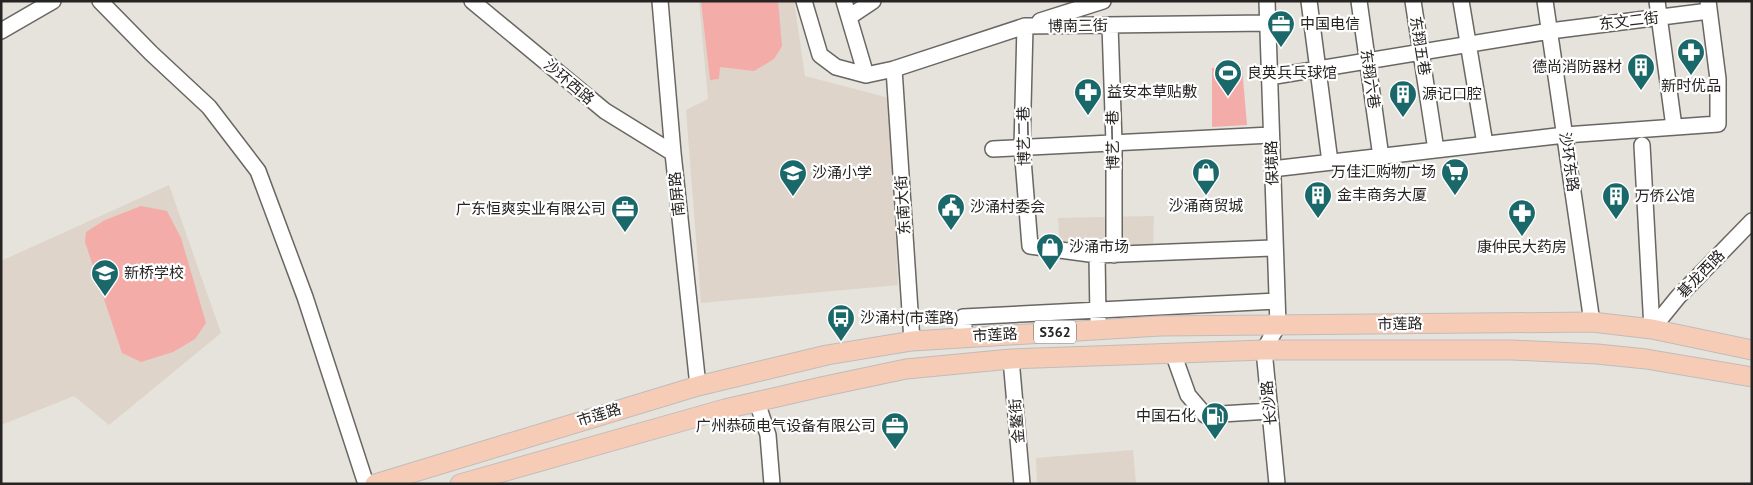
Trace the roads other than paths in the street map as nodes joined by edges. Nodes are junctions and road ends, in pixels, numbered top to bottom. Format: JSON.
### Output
{"nodes":[{"id":1,"x":53,"y":1,"type":"edge"},
{"id":2,"x":100,"y":1,"type":"edge"},
{"id":3,"x":472,"y":1,"type":"edge"},
{"id":4,"x":660,"y":1,"type":"edge"},
{"id":5,"x":804,"y":1,"type":"edge"},
{"id":6,"x":844,"y":1,"type":"edge"},
{"id":7,"x":873,"y":1,"type":"edge"},
{"id":8,"x":1103,"y":1,"type":"edge"},
{"id":9,"x":1267,"y":1,"type":"edge"},
{"id":10,"x":1309,"y":1,"type":"edge"},
{"id":11,"x":1359,"y":1,"type":"edge"},
{"id":12,"x":1413,"y":1,"type":"edge"},
{"id":13,"x":1462,"y":1,"type":"edge"},
{"id":14,"x":1545,"y":1,"type":"edge"},
{"id":15,"x":1657,"y":1,"type":"edge"},
{"id":16,"x":1708,"y":6,"type":"edge"},
{"id":17,"x":849,"y":17,"type":"junction"},
{"id":18,"x":1268,"y":23,"type":"junction"},
{"id":19,"x":1110,"y":25,"type":"junction"},
{"id":20,"x":1025,"y":26,"type":"junction"},
{"id":21,"x":1550,"y":31,"type":"junction"},
{"id":22,"x":1,"y":32,"type":"edge"},
{"id":23,"x":894,"y":68,"type":"junction"},
{"id":24,"x":866,"y":75,"type":"junction"},
{"id":25,"x":1269,"y":77,"type":"junction"},
{"id":26,"x":1674,"y":127,"type":"junction"},
{"id":27,"x":1271,"y":135,"type":"junction"},
{"id":28,"x":1565,"y":135,"type":"junction"},
{"id":29,"x":1114,"y":143,"type":"junction"},
{"id":30,"x":1486,"y":144,"type":"junction"},
{"id":31,"x":1642,"y":145,"type":"dead end"},
{"id":32,"x":1022,"y":147,"type":"junction"},
{"id":33,"x":992,"y":149,"type":"dead end"},
{"id":34,"x":1436,"y":150,"type":"junction"},
{"id":35,"x":673,"y":153,"type":"junction"},
{"id":36,"x":1381,"y":156,"type":"junction"},
{"id":37,"x":1330,"y":162,"type":"junction"},
{"id":38,"x":1272,"y":169,"type":"junction"},
{"id":39,"x":1752,"y":221,"type":"edge"},
{"id":40,"x":1275,"y":248,"type":"junction"},
{"id":41,"x":1097,"y":255,"type":"junction"},
{"id":42,"x":1114,"y":255,"type":"junction"},
{"id":43,"x":1277,"y":301,"type":"junction"},
{"id":44,"x":1592,"y":322,"type":"junction"},
{"id":45,"x":1278,"y":325,"type":"junction"},
{"id":46,"x":1098,"y":329,"type":"junction"},
{"id":47,"x":1652,"y":329,"type":"junction"},
{"id":48,"x":965,"y":337,"type":"junction"},
{"id":49,"x":912,"y":340,"type":"junction"},
{"id":50,"x":1264,"y":350,"type":"junction"},
{"id":51,"x":1752,"y":350,"type":"edge"},
{"id":52,"x":1173,"y":353,"type":"junction"},
{"id":53,"x":1012,"y":358,"type":"junction"},
{"id":54,"x":1752,"y":377,"type":"edge"},
{"id":55,"x":698,"y":386,"type":"junction"},
{"id":56,"x":757,"y":402,"type":"junction"},
{"id":57,"x":1270,"y":411,"type":"junction"},
{"id":58,"x":366,"y":484,"type":"edge"},
{"id":59,"x":375,"y":484,"type":"edge"},
{"id":60,"x":460,"y":484,"type":"edge"},
{"id":61,"x":772,"y":484,"type":"edge"},
{"id":62,"x":1022,"y":484,"type":"edge"},
{"id":63,"x":1277,"y":484,"type":"edge"}],
"edges":[{"from":1,"to":22,"type":"street"},
{"from":2,"to":58,"type":"street"},
{"from":3,"to":35,"type":"street","name":"沙环西路"},
{"from":4,"to":35,"type":"street","name":"南屏路"},
{"from":5,"to":24,"type":"street"},
{"from":6,"to":17,"type":"street"},
{"from":7,"to":17,"type":"street"},
{"from":8,"to":20,"type":"street"},
{"from":9,"to":18,"type":"street","name":"保境路"},
{"from":10,"to":37,"type":"street"},
{"from":11,"to":36,"type":"street","name":"东翔六巷"},
{"from":12,"to":34,"type":"street","name":"东翔五巷"},
{"from":13,"to":30,"type":"street"},
{"from":14,"to":21,"type":"street","name":"沙环东路"},
{"from":15,"to":26,"type":"street"},
{"from":16,"to":21,"type":"street","name":"东文二街"},
{"from":16,"to":26,"type":"street"},
{"from":17,"to":24,"type":"street"},
{"from":18,"to":19,"type":"street","name":"博南三街"},
{"from":18,"to":25,"type":"street","name":"保境路"},
{"from":19,"to":20,"type":"street","name":"博南三街"},
{"from":19,"to":29,"type":"street","name":"博艺一巷"},
{"from":20,"to":23,"type":"street","name":"博南三街"},
{"from":20,"to":32,"type":"street","name":"博艺二巷"},
{"from":21,"to":25,"type":"street","name":"东文二街"},
{"from":21,"to":28,"type":"street","name":"沙环东路"},
{"from":23,"to":24,"type":"street","name":"博南三街"},
{"from":23,"to":49,"type":"street","name":"东南大街"},
{"from":25,"to":27,"type":"street","name":"保境路"},
{"from":26,"to":28,"type":"street"},
{"from":27,"to":29,"type":"street"},
{"from":27,"to":38,"type":"street","name":"保境路"},
{"from":28,"to":30,"type":"street"},
{"from":28,"to":44,"type":"street","name":"沙环东路"},
{"from":29,"to":32,"type":"street"},
{"from":29,"to":42,"type":"street","name":"博艺一巷"},
{"from":30,"to":34,"type":"street"},
{"from":31,"to":47,"type":"street"},
{"from":32,"to":33,"type":"street"},
{"from":32,"to":41,"type":"street","name":"博艺二巷"},
{"from":34,"to":36,"type":"street"},
{"from":35,"to":55,"type":"street","name":"南屏路"},
{"from":36,"to":37,"type":"street"},
{"from":37,"to":38,"type":"street"},
{"from":38,"to":40,"type":"street","name":"保境路"},
{"from":39,"to":47,"type":"street","name":"碁龙西路"},
{"from":40,"to":41,"type":"street"},
{"from":40,"to":42,"type":"street"},
{"from":40,"to":43,"type":"street","name":"保境路"},
{"from":41,"to":42,"type":"street"},
{"from":41,"to":46,"type":"street"},
{"from":43,"to":45,"type":"street","name":"保境路"},
{"from":43,"to":48,"type":"street"},
{"from":44,"to":45,"type":"main road","name":"市莲路","number":"S362"},
{"from":44,"to":47,"type":"main road","name":"市莲路","number":"S362"},
{"from":45,"to":46,"type":"main road","name":"市莲路","number":"S362"},
{"from":45,"to":50,"type":"street"},
{"from":46,"to":48,"type":"main road","name":"市莲路","number":"S362"},
{"from":47,"to":51,"type":"main road","name":"市莲路","number":"S362"},
{"from":48,"to":49,"type":"main road","name":"市莲路","number":"S362"},
{"from":49,"to":55,"type":"main road","name":"市莲路","number":"S362"},
{"from":50,"to":52,"type":"main road","name":"市莲路","number":"S362"},
{"from":50,"to":54,"type":"main road","name":"市莲路","number":"S362"},
{"from":50,"to":57,"type":"street","name":"长沙路"},
{"from":52,"to":53,"type":"main road","name":"市莲路","number":"S362"},
{"from":52,"to":57,"type":"street"},
{"from":53,"to":56,"type":"main road","name":"市莲路","number":"S362"},
{"from":53,"to":62,"type":"street","name":"金鳌街"},
{"from":55,"to":59,"type":"main road","name":"市莲路","number":"S362"},
{"from":56,"to":60,"type":"main road","name":"市莲路","number":"S362"},
{"from":56,"to":61,"type":"street"},
{"from":57,"to":63,"type":"street","name":"长沙路"}]}
